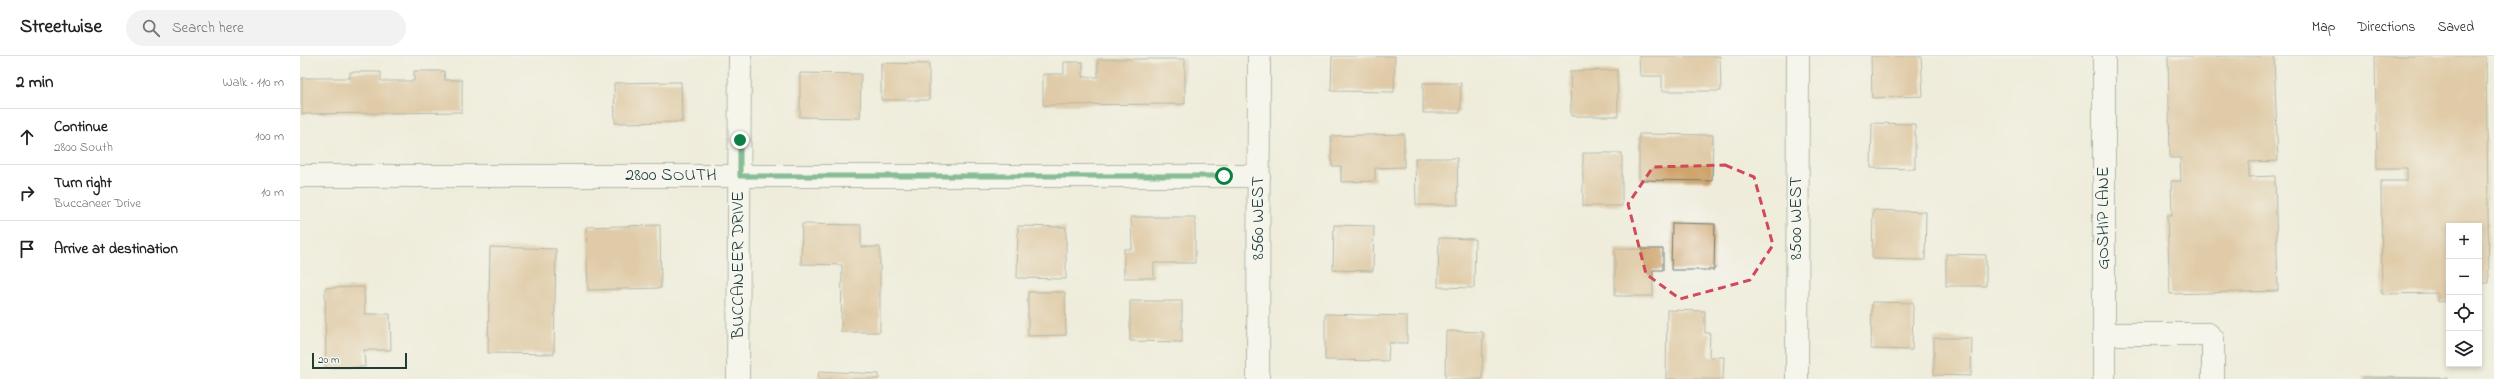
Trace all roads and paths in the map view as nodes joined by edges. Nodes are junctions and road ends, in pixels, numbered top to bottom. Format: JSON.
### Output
{"nodes":[{"id":1,"x":740,"y":56,"type":"edge"},
{"id":2,"x":1259,"y":56,"type":"edge"},
{"id":3,"x":1798,"y":56,"type":"edge"},
{"id":4,"x":2104,"y":56,"type":"edge"},
{"id":5,"x":300,"y":176,"type":"edge"},
{"id":6,"x":740,"y":176,"type":"junction"},
{"id":7,"x":1259,"y":176,"type":"junction"},
{"id":8,"x":2104,"y":334,"type":"junction"},
{"id":9,"x":738,"y":379,"type":"edge"},
{"id":10,"x":1258,"y":379,"type":"edge"},
{"id":11,"x":1797,"y":379,"type":"edge"},
{"id":12,"x":2104,"y":379,"type":"edge"},
{"id":13,"x":2213,"y":379,"type":"edge"}],
"edges":[{"from":1,"to":6,"type":"street","name":"BUCCANEER DRIVE"},
{"from":2,"to":7,"type":"street","name":"8560 WEST"},
{"from":3,"to":11,"type":"street","name":"8500 WEST"},
{"from":4,"to":8,"type":"street","name":"GOSHIP LANE"},
{"from":5,"to":6,"type":"street","name":"2800 SOUTH"},
{"from":6,"to":7,"type":"street","name":"2800 SOUTH"},
{"from":6,"to":9,"type":"street","name":"BUCCANEER DRIVE"},
{"from":7,"to":10,"type":"street","name":"8560 WEST"},
{"from":8,"to":12,"type":"street","name":"GOSHIP LANE"},
{"from":8,"to":13,"type":"street"}]}
